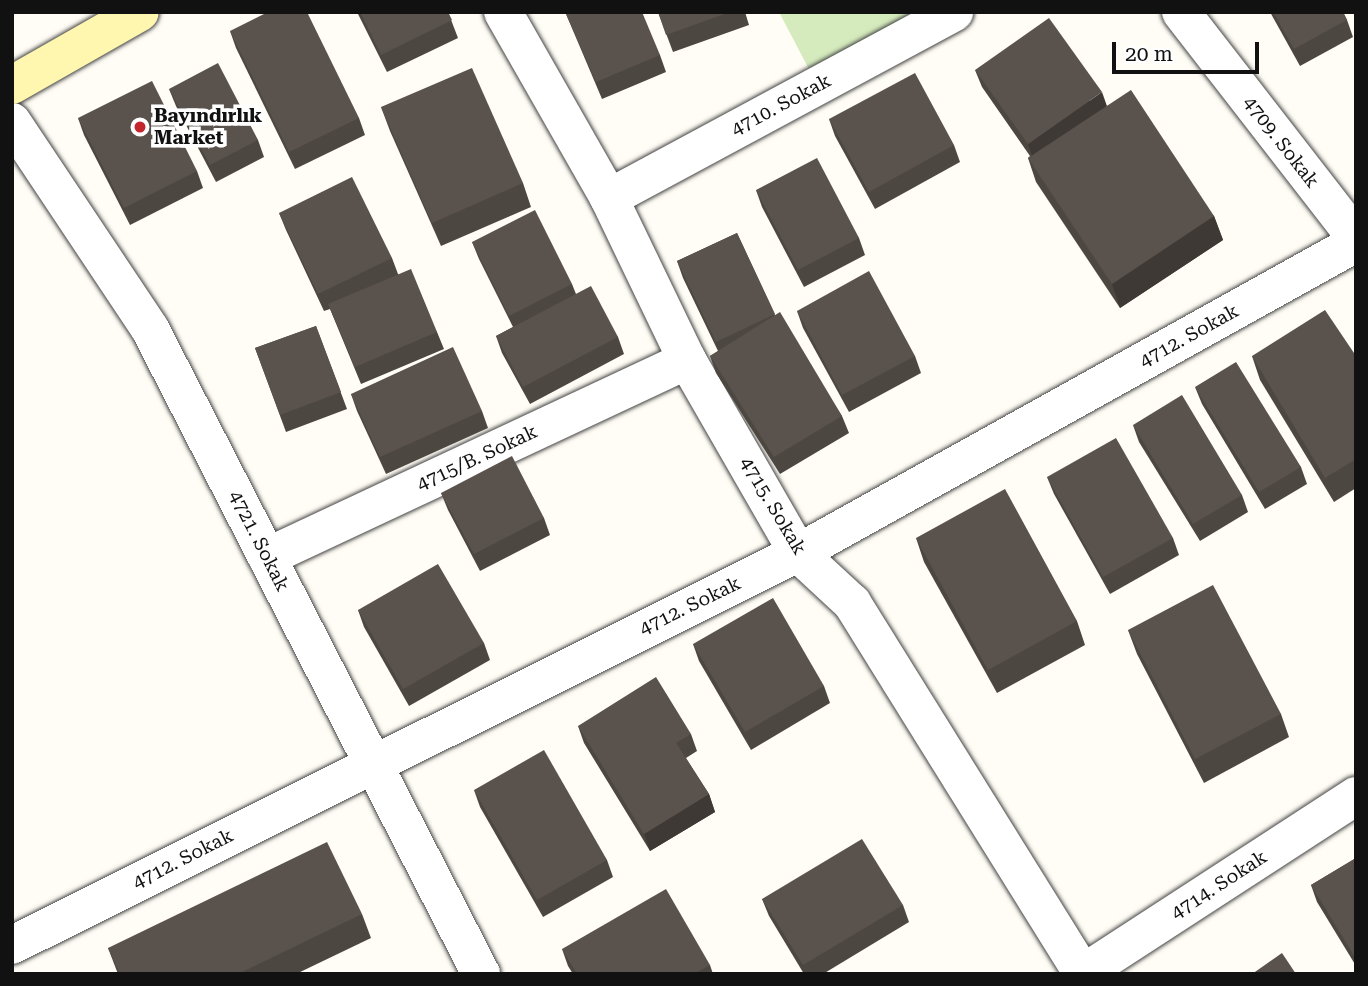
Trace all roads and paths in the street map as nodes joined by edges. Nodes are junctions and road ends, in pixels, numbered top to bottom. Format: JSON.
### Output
{"nodes":[{"id":1,"x":140,"y":12,"type":"edge"},
{"id":2,"x":503,"y":12,"type":"edge"},
{"id":3,"x":954,"y":12,"type":"edge"},
{"id":4,"x":1181,"y":12,"type":"edge"},
{"id":5,"x":12,"y":85,"type":"edge"},
{"id":6,"x":12,"y":122,"type":"edge"},
{"id":7,"x":609,"y":198,"type":"junction"},
{"id":8,"x":1356,"y":240,"type":"edge"},
{"id":9,"x":687,"y":360,"type":"junction"},
{"id":10,"x":798,"y":553,"type":"junction"},
{"id":11,"x":267,"y":557,"type":"junction"},
{"id":12,"x":372,"y":763,"type":"junction"},
{"id":13,"x":1356,"y":796,"type":"edge"},
{"id":14,"x":12,"y":945,"type":"edge"},
{"id":15,"x":481,"y":974,"type":"edge"},
{"id":16,"x":1083,"y":974,"type":"edge"}],
"edges":[{"from":1,"to":5,"type":"main road"},
{"from":2,"to":7,"type":"street","name":"4715. Sokak"},
{"from":3,"to":7,"type":"street","name":"4710. Sokak"},
{"from":4,"to":8,"type":"street","name":"4709. Sokak"},
{"from":6,"to":11,"type":"street","name":"4721. Sokak"},
{"from":7,"to":9,"type":"street","name":"4715. Sokak"},
{"from":8,"to":10,"type":"street","name":"4712. Sokak"},
{"from":9,"to":10,"type":"street","name":"4715. Sokak"},
{"from":9,"to":11,"type":"street","name":"4715/B. Sokak"},
{"from":10,"to":12,"type":"street","name":"4712. Sokak"},
{"from":10,"to":16,"type":"street","name":"4715. Sokak"},
{"from":11,"to":12,"type":"street","name":"4721. Sokak"},
{"from":12,"to":14,"type":"street","name":"4712. Sokak"},
{"from":12,"to":15,"type":"street","name":"4721. Sokak"},
{"from":13,"to":16,"type":"street","name":"4714. Sokak"}]}
